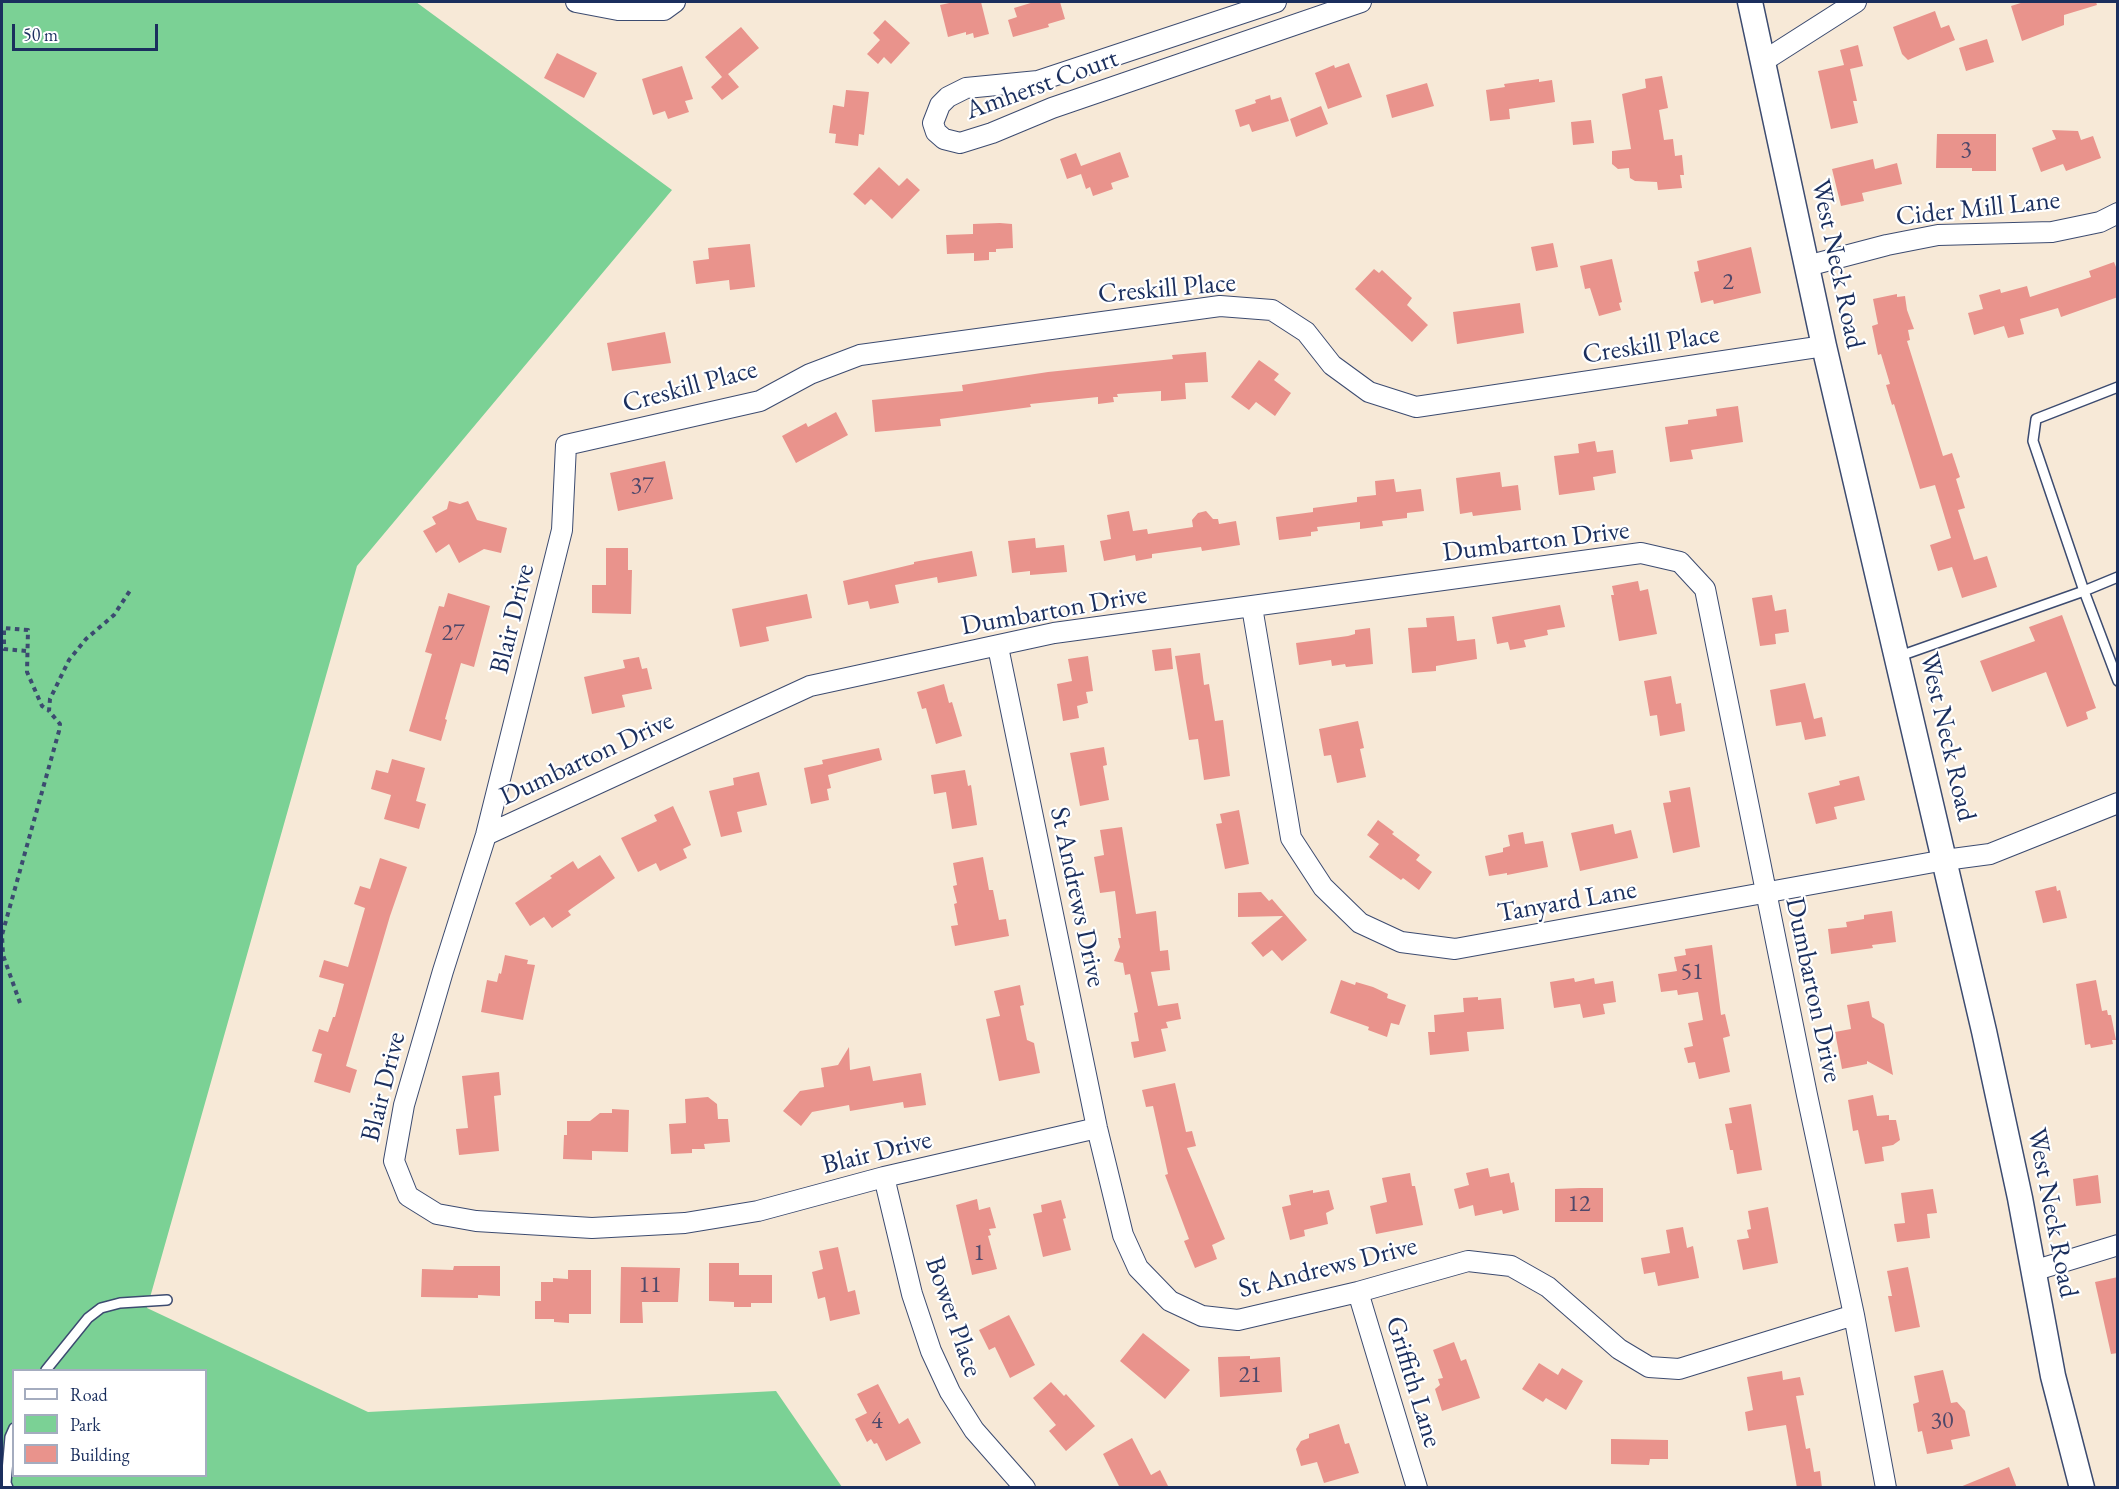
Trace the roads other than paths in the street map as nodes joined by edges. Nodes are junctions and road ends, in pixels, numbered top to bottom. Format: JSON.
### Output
{"nodes":[{"id":1,"x":576,"y":2,"type":"edge"},
{"id":2,"x":675,"y":2,"type":"edge"},
{"id":3,"x":1276,"y":2,"type":"edge"},
{"id":4,"x":1360,"y":2,"type":"edge"},
{"id":5,"x":1750,"y":2,"type":"edge"},
{"id":6,"x":1856,"y":2,"type":"edge"},
{"id":7,"x":1762,"y":62,"type":"junction"},
{"id":8,"x":2118,"y":213,"type":"edge"},
{"id":9,"x":1807,"y":266,"type":"junction"},
{"id":10,"x":1824,"y":346,"type":"junction"},
{"id":11,"x":2118,"y":387,"type":"edge"},
{"id":12,"x":566,"y":445,"type":"joint"},
{"id":13,"x":2118,"y":577,"type":"edge"},
{"id":14,"x":2084,"y":591,"type":"junction"},
{"id":15,"x":1252,"y":607,"type":"junction"},
{"id":16,"x":998,"y":647,"type":"junction"},
{"id":17,"x":1898,"y":657,"type":"junction"},
{"id":18,"x":2118,"y":681,"type":"edge"},
{"id":19,"x":2118,"y":802,"type":"edge"},
{"id":20,"x":486,"y":835,"type":"junction"},
{"id":21,"x":1945,"y":860,"type":"junction"},
{"id":22,"x":1766,"y":894,"type":"junction"},
{"id":23,"x":1097,"y":1128,"type":"junction"},
{"id":24,"x":884,"y":1177,"type":"junction"},
{"id":25,"x":2118,"y":1245,"type":"edge"},
{"id":26,"x":2033,"y":1271,"type":"junction"},
{"id":27,"x":1358,"y":1292,"type":"junction"},
{"id":28,"x":167,"y":1300,"type":"dead end"},
{"id":29,"x":1854,"y":1316,"type":"junction"},
{"id":30,"x":48,"y":1369,"type":"edge"},
{"id":31,"x":12,"y":1432,"type":"edge"},
{"id":32,"x":8,"y":1488,"type":"edge"},
{"id":33,"x":1025,"y":1488,"type":"edge"},
{"id":34,"x":1417,"y":1488,"type":"edge"},
{"id":35,"x":1886,"y":1488,"type":"edge"},
{"id":36,"x":2082,"y":1488,"type":"edge"}],
"edges":[{"from":1,"to":2,"type":"street"},
{"from":3,"to":4,"type":"street","name":"Amherst Court"},
{"from":5,"to":7,"type":"street","name":"West Neck Road"},
{"from":6,"to":7,"type":"street"},
{"from":7,"to":9,"type":"street","name":"West Neck Road"},
{"from":8,"to":9,"type":"street","name":"Cider Mill Lane"},
{"from":9,"to":10,"type":"street","name":"West Neck Road"},
{"from":10,"to":12,"type":"street","name":"Creskill Place"},
{"from":10,"to":17,"type":"street","name":"West Neck Road"},
{"from":11,"to":14,"type":"lane"},
{"from":12,"to":20,"type":"street","name":"Blair Drive"},
{"from":13,"to":14,"type":"lane"},
{"from":14,"to":17,"type":"lane"},
{"from":14,"to":18,"type":"lane"},
{"from":15,"to":16,"type":"street","name":"Dumbarton Drive"},
{"from":15,"to":22,"type":"street","name":"Tanyard Lane"},
{"from":15,"to":22,"type":"street","name":"Dumbarton Drive"},
{"from":16,"to":20,"type":"street","name":"Dumbarton Drive"},
{"from":16,"to":23,"type":"street","name":"St Andrews Drive"},
{"from":17,"to":21,"type":"street","name":"West Neck Road"},
{"from":19,"to":21,"type":"street","name":"Tanyard Lane"},
{"from":20,"to":24,"type":"street","name":"Blair Drive"},
{"from":21,"to":22,"type":"street","name":"Tanyard Lane"},
{"from":21,"to":26,"type":"street","name":"West Neck Road"},
{"from":22,"to":29,"type":"street","name":"Dumbarton Drive"},
{"from":23,"to":24,"type":"street","name":"Blair Drive"},
{"from":23,"to":27,"type":"street","name":"St Andrews Drive"},
{"from":24,"to":33,"type":"street","name":"Bower Place"},
{"from":25,"to":26,"type":"street"},
{"from":26,"to":36,"type":"street","name":"West Neck Road"},
{"from":27,"to":29,"type":"street","name":"St Andrews Drive"},
{"from":27,"to":34,"type":"street","name":"Griffith Lane"},
{"from":28,"to":30,"type":"lane"},
{"from":29,"to":35,"type":"street","name":"Dumbarton Drive"},
{"from":31,"to":32,"type":"lane"}]}
